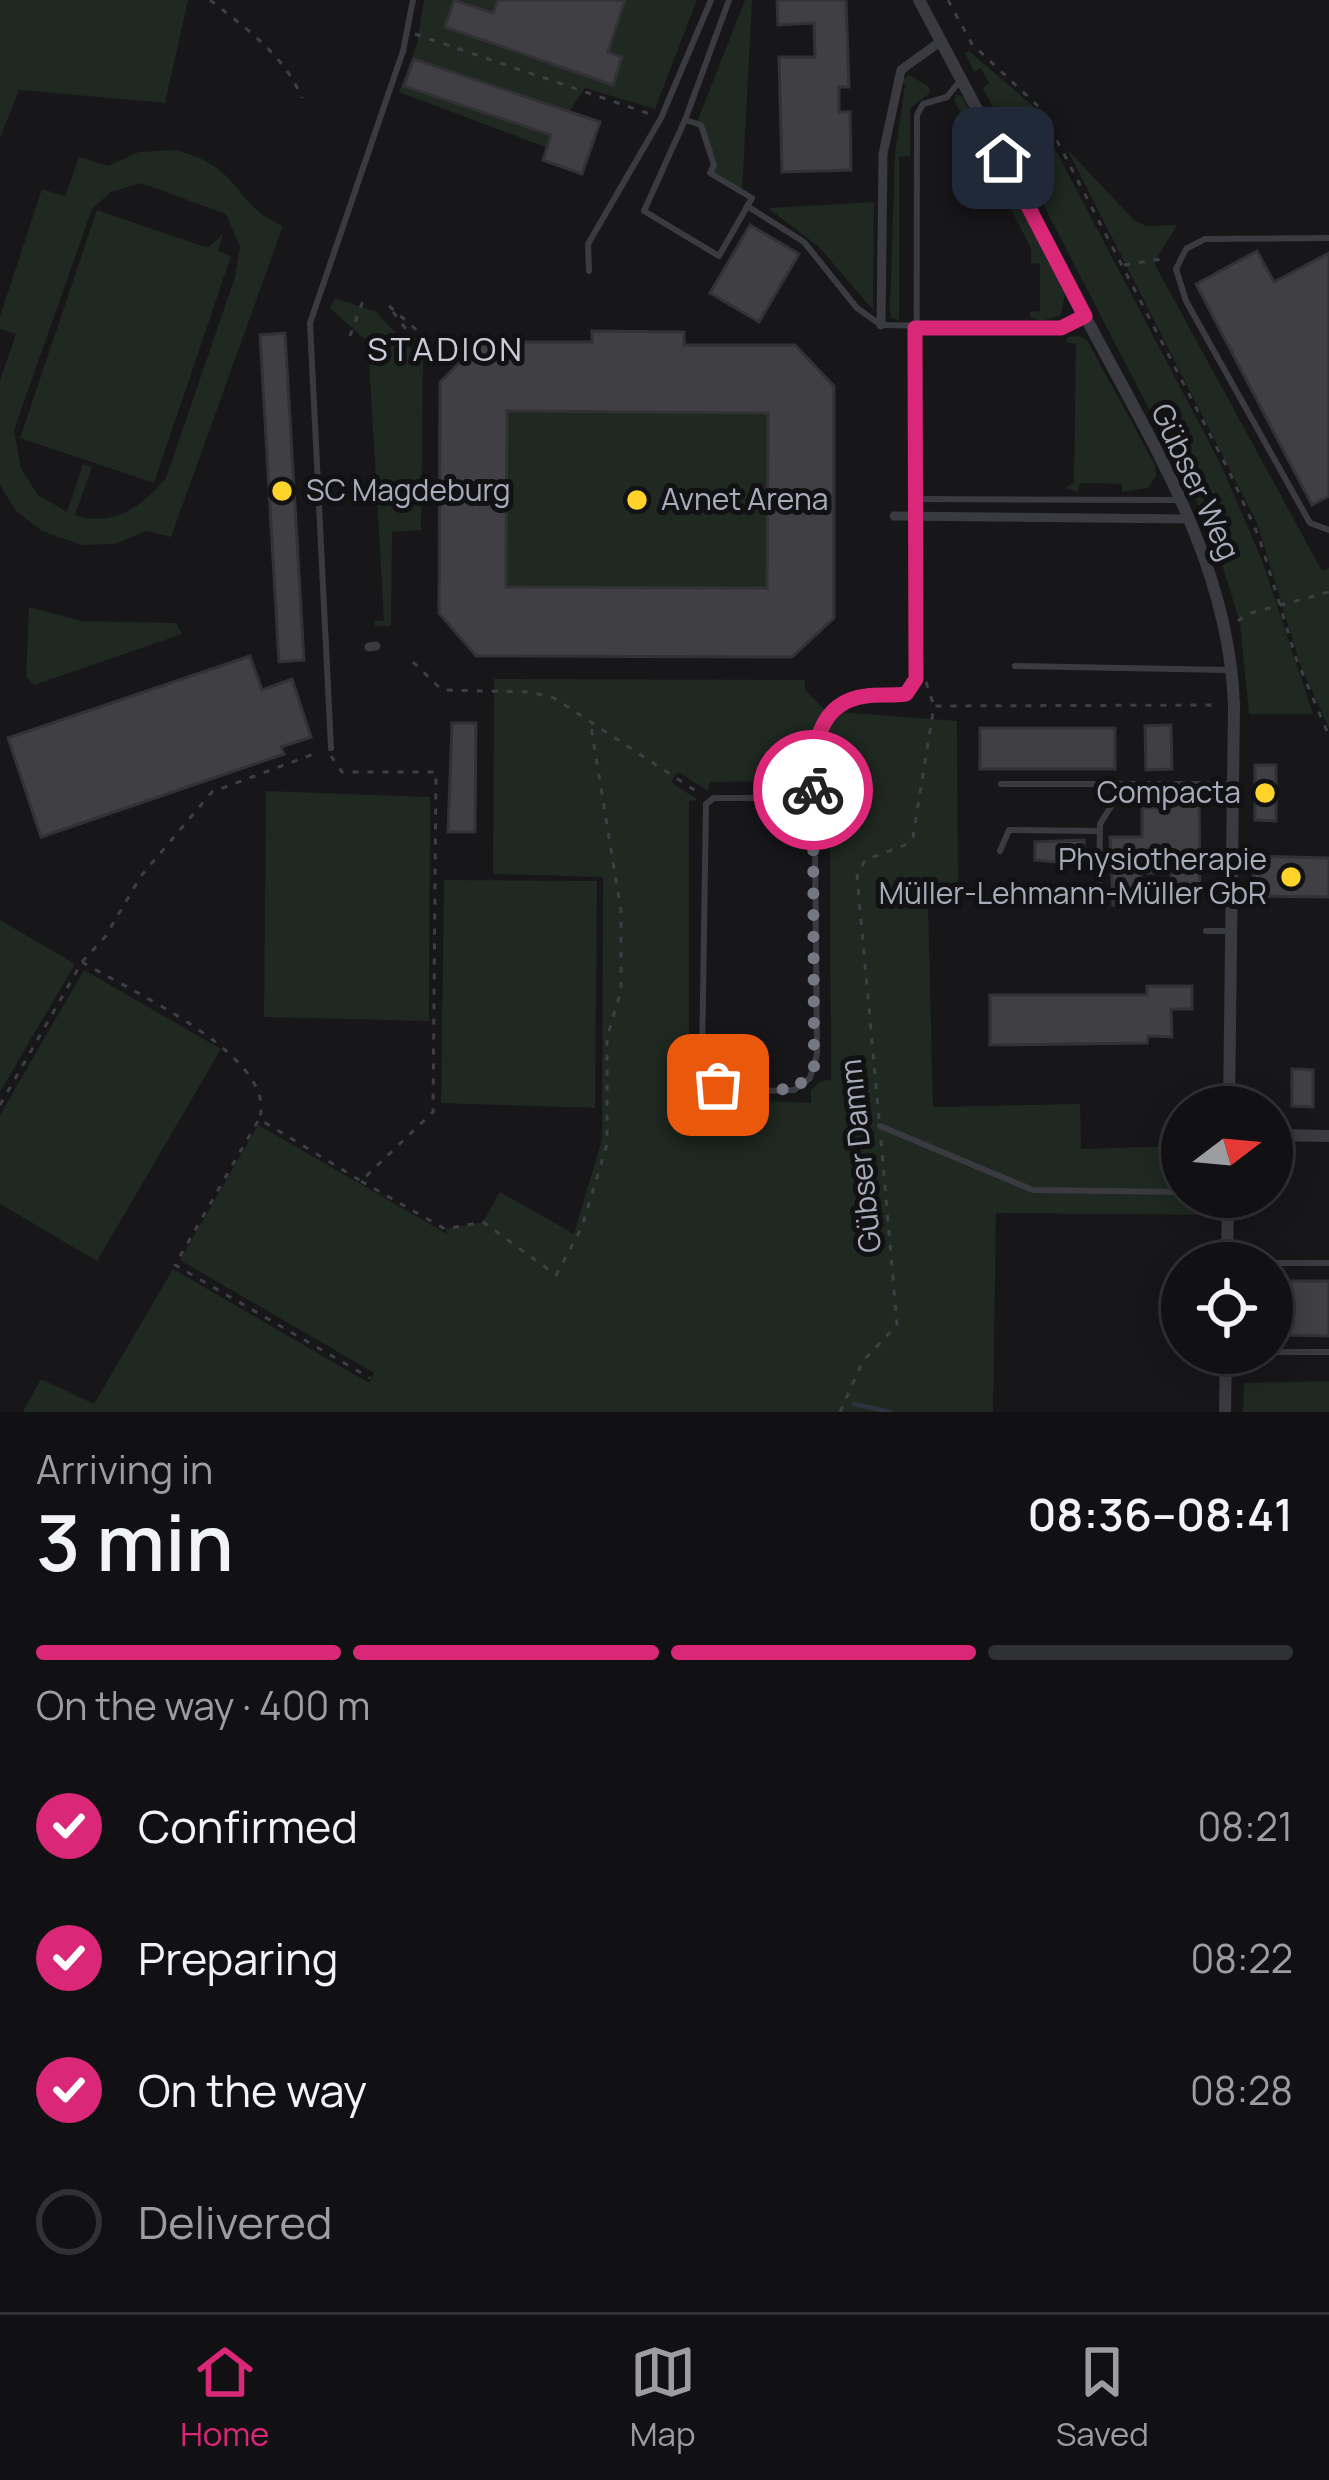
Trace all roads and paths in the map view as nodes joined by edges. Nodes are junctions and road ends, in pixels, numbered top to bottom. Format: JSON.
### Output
{"nodes":[{"id":1,"x":210,"y":0,"type":"edge"},
{"id":2,"x":413,"y":0,"type":"edge"},
{"id":3,"x":710,"y":0,"type":"edge"},
{"id":4,"x":729,"y":0,"type":"edge"},
{"id":5,"x":919,"y":0,"type":"edge"},
{"id":6,"x":948,"y":0,"type":"edge"},
{"id":7,"x":408,"y":31,"type":"junction"},
{"id":8,"x":941,"y":41,"type":"junction"},
{"id":9,"x":972,"y":44,"type":"junction"},
{"id":10,"x":962,"y":53,"type":"dead end"},
{"id":11,"x":962,"y":79,"type":"junction"},
{"id":12,"x":302,"y":98,"type":"dead end"},
{"id":13,"x":661,"y":118,"type":"junction"},
{"id":14,"x":685,"y":120,"type":"junction"},
{"id":15,"x":747,"y":206,"type":"junction"},
{"id":16,"x":1329,"y":238,"type":"edge"},
{"id":17,"x":1178,"y":260,"type":"junction"},
{"id":18,"x":1122,"y":265,"type":"junction"},
{"id":19,"x":589,"y":271,"type":"dead end"},
{"id":20,"x":364,"y":298,"type":"dead end"},
{"id":21,"x":1085,"y":316,"type":"junction"},
{"id":22,"x":881,"y":325,"type":"junction"},
{"id":23,"x":915,"y":328,"type":"junction"},
{"id":24,"x":350,"y":336,"type":"dead end"},
{"id":25,"x":426,"y":338,"type":"dead end"},
{"id":26,"x":418,"y":345,"type":"dead end"},
{"id":27,"x":914,"y":499,"type":"junction"},
{"id":28,"x":1181,"y":500,"type":"junction"},
{"id":29,"x":894,"y":516,"type":"dead end"},
{"id":30,"x":914,"y":516,"type":"junction"},
{"id":31,"x":1190,"y":519,"type":"junction"},
{"id":32,"x":1329,"y":530,"type":"edge"},
{"id":33,"x":1329,"y":592,"type":"edge"},
{"id":34,"x":1280,"y":604,"type":"junction"},
{"id":35,"x":1225,"y":625,"type":"junction"},
{"id":36,"x":413,"y":662,"type":"dead end"},
{"id":37,"x":1015,"y":666,"type":"dead end"},
{"id":38,"x":1232,"y":670,"type":"junction"},
{"id":39,"x":918,"y":671,"type":"junction"},
{"id":40,"x":1234,"y":705,"type":"junction"},
{"id":41,"x":934,"y":706,"type":"junction"},
{"id":42,"x":590,"y":720,"type":"junction"},
{"id":43,"x":1329,"y":736,"type":"edge"},
{"id":44,"x":331,"y":748,"type":"junction"},
{"id":45,"x":1001,"y":784,"type":"dead end"},
{"id":46,"x":1125,"y":784,"type":"junction"},
{"id":47,"x":1233,"y":784,"type":"junction"},
{"id":48,"x":814,"y":798,"type":"junction"},
{"id":49,"x":709,"y":800,"type":"junction"},
{"id":50,"x":1099,"y":831,"type":"junction"},
{"id":51,"x":1000,"y":851,"type":"dead end"},
{"id":52,"x":1099,"y":893,"type":"dead end"},
{"id":53,"x":1206,"y":931,"type":"dead end"},
{"id":54,"x":1232,"y":931,"type":"junction"},
{"id":55,"x":82,"y":962,"type":"junction"},
{"id":56,"x":1229,"y":1086,"type":"edge"},
{"id":57,"x":0,"y":1105,"type":"edge"},
{"id":58,"x":259,"y":1119,"type":"junction"},
{"id":59,"x":880,"y":1126,"type":"junction"},
{"id":60,"x":1293,"y":1135,"type":"edge"},
{"id":61,"x":1329,"y":1136,"type":"edge"},
{"id":62,"x":361,"y":1181,"type":"junction"},
{"id":63,"x":1161,"y":1192,"type":"edge"},
{"id":64,"x":1329,"y":1262,"type":"edge"},
{"id":65,"x":1293,"y":1263,"type":"edge"},
{"id":66,"x":1293,"y":1352,"type":"edge"},
{"id":67,"x":1329,"y":1352,"type":"edge"},
{"id":68,"x":1226,"y":1374,"type":"edge"},
{"id":69,"x":370,"y":1378,"type":"dead end"},
{"id":70,"x":840,"y":1412,"type":"edge"},
{"id":71,"x":1225,"y":1412,"type":"edge"}],
"edges":[{"from":1,"to":12,"type":"path"},
{"from":2,"to":7,"type":"lane"},
{"from":3,"to":13,"type":"lane"},
{"from":4,"to":14,"type":"lane"},
{"from":5,"to":8,"type":"street","name":"Gübser Weg"},
{"from":6,"to":9,"type":"path"},
{"from":7,"to":13,"type":"path"},
{"from":7,"to":44,"type":"lane"},
{"from":8,"to":11,"type":"street","name":"Gübser Weg"},
{"from":8,"to":22,"type":"street"},
{"from":9,"to":10,"type":"path"},
{"from":9,"to":18,"type":"path"},
{"from":11,"to":21,"type":"street","name":"Gübser Weg"},
{"from":11,"to":23,"type":"lane"},
{"from":13,"to":19,"type":"lane"},
{"from":14,"to":15,"type":"lane"},
{"from":14,"to":15,"type":"lane"},
{"from":15,"to":22,"type":"lane"},
{"from":16,"to":17,"type":"lane"},
{"from":17,"to":18,"type":"path"},
{"from":17,"to":32,"type":"lane"},
{"from":18,"to":34,"type":"path"},
{"from":20,"to":24,"type":"path"},
{"from":21,"to":23,"type":"lane"},
{"from":21,"to":28,"type":"street","name":"Gübser Weg"},
{"from":22,"to":23,"type":"lane"},
{"from":23,"to":27,"type":"lane"},
{"from":25,"to":26,"type":"path"},
{"from":27,"to":28,"type":"lane"},
{"from":27,"to":30,"type":"lane"},
{"from":28,"to":31,"type":"street","name":"Gübser Weg"},
{"from":29,"to":30,"type":"street"},
{"from":30,"to":31,"type":"street"},
{"from":30,"to":39,"type":"lane"},
{"from":31,"to":35,"type":"street","name":"Gübser Weg"},
{"from":33,"to":34,"type":"path"},
{"from":34,"to":35,"type":"path"},
{"from":34,"to":43,"type":"path"},
{"from":35,"to":38,"type":"street","name":"Gübser Weg"},
{"from":36,"to":42,"type":"path"},
{"from":37,"to":38,"type":"lane"},
{"from":38,"to":40,"type":"street","name":"Gübser Weg"},
{"from":39,"to":41,"type":"path"},
{"from":39,"to":48,"type":"lane"},
{"from":40,"to":41,"type":"path"},
{"from":40,"to":47,"type":"street","name":"Gübser Weg"},
{"from":41,"to":59,"type":"path","name":"Gübser Damm"},
{"from":42,"to":49,"type":"path"},
{"from":42,"to":62,"type":"path"},
{"from":44,"to":55,"type":"path"},
{"from":44,"to":62,"type":"path"},
{"from":45,"to":46,"type":"lane"},
{"from":46,"to":47,"type":"lane"},
{"from":46,"to":50,"type":"lane"},
{"from":47,"to":54,"type":"street","name":"Gübser Weg"},
{"from":48,"to":49,"type":"lane"},
{"from":48,"to":49,"type":"lane"},
{"from":50,"to":51,"type":"lane"},
{"from":50,"to":52,"type":"lane"},
{"from":53,"to":54,"type":"lane"},
{"from":54,"to":56,"type":"street","name":"Gübser Weg"},
{"from":55,"to":57,"type":"path"},
{"from":55,"to":58,"type":"path"},
{"from":58,"to":62,"type":"path"},
{"from":58,"to":69,"type":"path"},
{"from":59,"to":63,"type":"lane"},
{"from":59,"to":70,"type":"path","name":"Gübser Damm"},
{"from":60,"to":61,"type":"street"},
{"from":64,"to":65,"type":"lane"},
{"from":66,"to":67,"type":"lane"},
{"from":68,"to":71,"type":"street"}]}
